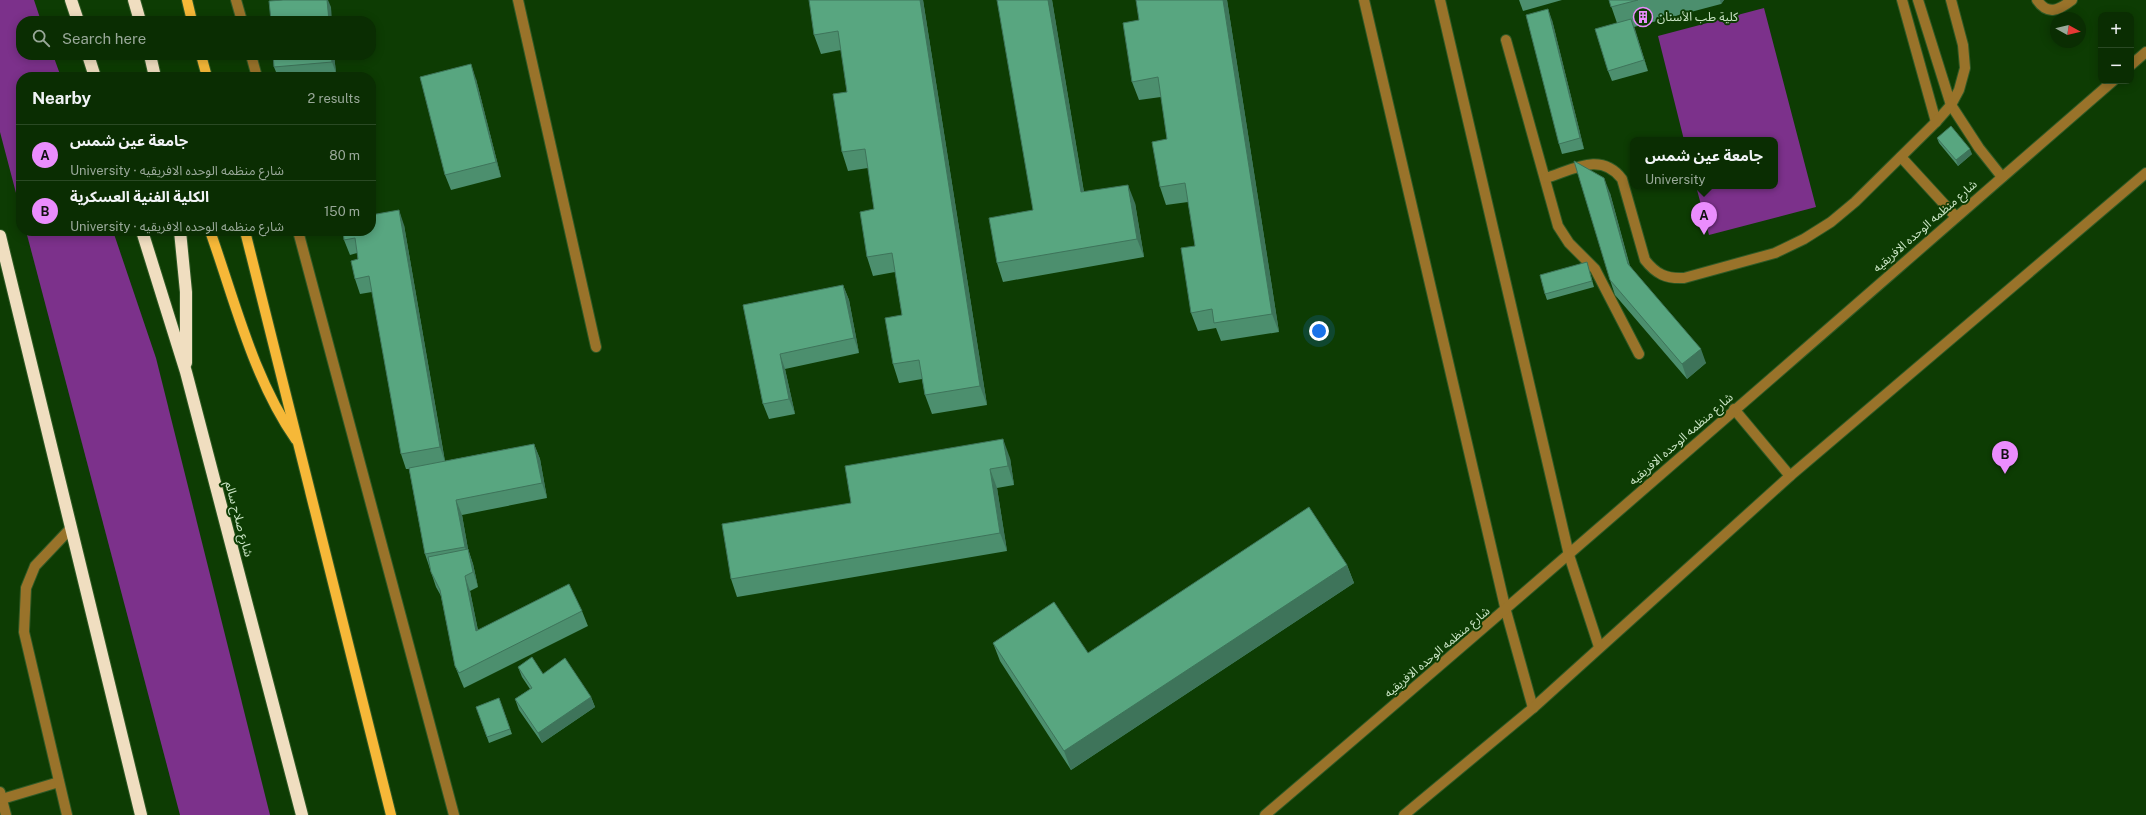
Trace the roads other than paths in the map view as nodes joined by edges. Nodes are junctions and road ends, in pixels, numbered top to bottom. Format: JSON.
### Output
{"nodes":[{"id":1,"x":71,"y":0,"type":"edge"},
{"id":2,"x":134,"y":0,"type":"edge"},
{"id":3,"x":187,"y":0,"type":"edge"},
{"id":4,"x":236,"y":0,"type":"edge"},
{"id":5,"x":518,"y":0,"type":"edge"},
{"id":6,"x":1364,"y":0,"type":"edge"},
{"id":7,"x":1440,"y":0,"type":"edge"},
{"id":8,"x":1902,"y":0,"type":"edge"},
{"id":9,"x":1918,"y":0,"type":"edge"},
{"id":10,"x":1951,"y":0,"type":"edge"},
{"id":11,"x":2037,"y":0,"type":"edge"},
{"id":12,"x":2072,"y":0,"type":"edge"},
{"id":13,"x":76,"y":16,"type":"edge"},
{"id":14,"x":139,"y":16,"type":"edge"},
{"id":15,"x":191,"y":16,"type":"edge"},
{"id":16,"x":241,"y":16,"type":"edge"},
{"id":17,"x":1506,"y":40,"type":"dead end"},
{"id":18,"x":2146,"y":52,"type":"edge"},
{"id":19,"x":90,"y":60,"type":"edge"},
{"id":20,"x":151,"y":60,"type":"edge"},
{"id":21,"x":202,"y":60,"type":"edge"},
{"id":22,"x":252,"y":60,"type":"edge"},
{"id":23,"x":2134,"y":62,"type":"edge"},
{"id":24,"x":93,"y":72,"type":"edge"},
{"id":25,"x":154,"y":72,"type":"edge"},
{"id":26,"x":206,"y":72,"type":"edge"},
{"id":27,"x":256,"y":72,"type":"edge"},
{"id":28,"x":2110,"y":84,"type":"edge"},
{"id":29,"x":1951,"y":105,"type":"junction"},
{"id":30,"x":1936,"y":122,"type":"junction"},
{"id":31,"x":1901,"y":157,"type":"junction"},
{"id":32,"x":2146,"y":173,"type":"edge"},
{"id":33,"x":2002,"y":177,"type":"junction"},
{"id":34,"x":1546,"y":178,"type":"junction"},
{"id":35,"x":1956,"y":217,"type":"junction"},
{"id":36,"x":0,"y":236,"type":"edge"},
{"id":37,"x":144,"y":236,"type":"edge"},
{"id":38,"x":180,"y":236,"type":"edge"},
{"id":39,"x":212,"y":236,"type":"edge"},
{"id":40,"x":246,"y":236,"type":"edge"},
{"id":41,"x":299,"y":236,"type":"edge"},
{"id":42,"x":596,"y":347,"type":"dead end"},
{"id":43,"x":1639,"y":354,"type":"dead end"},
{"id":44,"x":186,"y":372,"type":"junction"},
{"id":45,"x":1734,"y":409,"type":"junction"},
{"id":46,"x":300,"y":447,"type":"junction"},
{"id":47,"x":1790,"y":476,"type":"junction"},
{"id":48,"x":71,"y":528,"type":"junction"},
{"id":49,"x":1568,"y":555,"type":"junction"},
{"id":50,"x":1506,"y":611,"type":"junction"},
{"id":51,"x":1599,"y":647,"type":"junction"},
{"id":52,"x":1532,"y":708,"type":"junction"},
{"id":53,"x":59,"y":782,"type":"junction"},
{"id":54,"x":1,"y":796,"type":"edge"},
{"id":55,"x":6,"y":815,"type":"edge"},
{"id":56,"x":67,"y":815,"type":"edge"},
{"id":57,"x":141,"y":815,"type":"edge"},
{"id":58,"x":302,"y":815,"type":"edge"},
{"id":59,"x":391,"y":815,"type":"edge"},
{"id":60,"x":454,"y":815,"type":"edge"},
{"id":61,"x":1265,"y":815,"type":"edge"},
{"id":62,"x":1404,"y":815,"type":"edge"}],
"edges":[{"from":1,"to":13,"type":"highway"},
{"from":2,"to":14,"type":"highway"},
{"from":3,"to":15,"type":"main road"},
{"from":4,"to":16,"type":"street"},
{"from":5,"to":42,"type":"street"},
{"from":6,"to":50,"type":"street"},
{"from":7,"to":49,"type":"street"},
{"from":8,"to":30,"type":"street"},
{"from":9,"to":29,"type":"street"},
{"from":10,"to":29,"type":"street"},
{"from":11,"to":12,"type":"street"},
{"from":17,"to":34,"type":"street"},
{"from":18,"to":23,"type":"street"},
{"from":19,"to":24,"type":"highway"},
{"from":20,"to":25,"type":"highway"},
{"from":21,"to":26,"type":"main road"},
{"from":22,"to":27,"type":"street"},
{"from":28,"to":33,"type":"street","name":"شارع منظمه الوحده الافريقيه"},
{"from":29,"to":30,"type":"street"},
{"from":29,"to":33,"type":"street"},
{"from":30,"to":31,"type":"street"},
{"from":31,"to":34,"type":"street"},
{"from":31,"to":35,"type":"street"},
{"from":32,"to":47,"type":"street"},
{"from":33,"to":35,"type":"street","name":"شارع منظمه الوحده الافريقيه"},
{"from":34,"to":43,"type":"street"},
{"from":35,"to":45,"type":"street","name":"شارع منظمه الوحده الافريقيه"},
{"from":36,"to":48,"type":"highway"},
{"from":37,"to":44,"type":"highway","name":"شارع صلاح سالم"},
{"from":38,"to":44,"type":"highway"},
{"from":39,"to":46,"type":"main road"},
{"from":40,"to":46,"type":"main road"},
{"from":41,"to":60,"type":"street"},
{"from":44,"to":58,"type":"highway","name":"شارع صلاح سالم"},
{"from":45,"to":47,"type":"street"},
{"from":45,"to":49,"type":"street","name":"شارع منظمه الوحده الافريقيه"},
{"from":46,"to":59,"type":"main road"},
{"from":47,"to":51,"type":"street"},
{"from":48,"to":53,"type":"street"},
{"from":48,"to":57,"type":"highway"},
{"from":49,"to":50,"type":"street","name":"شارع منظمه الوحده الافريقيه"},
{"from":49,"to":51,"type":"street"},
{"from":50,"to":52,"type":"street"},
{"from":50,"to":61,"type":"street","name":"شارع منظمه الوحده الافريقيه"},
{"from":51,"to":52,"type":"street"},
{"from":52,"to":62,"type":"street"},
{"from":53,"to":54,"type":"street"},
{"from":53,"to":56,"type":"street"},
{"from":54,"to":55,"type":"street"}]}
